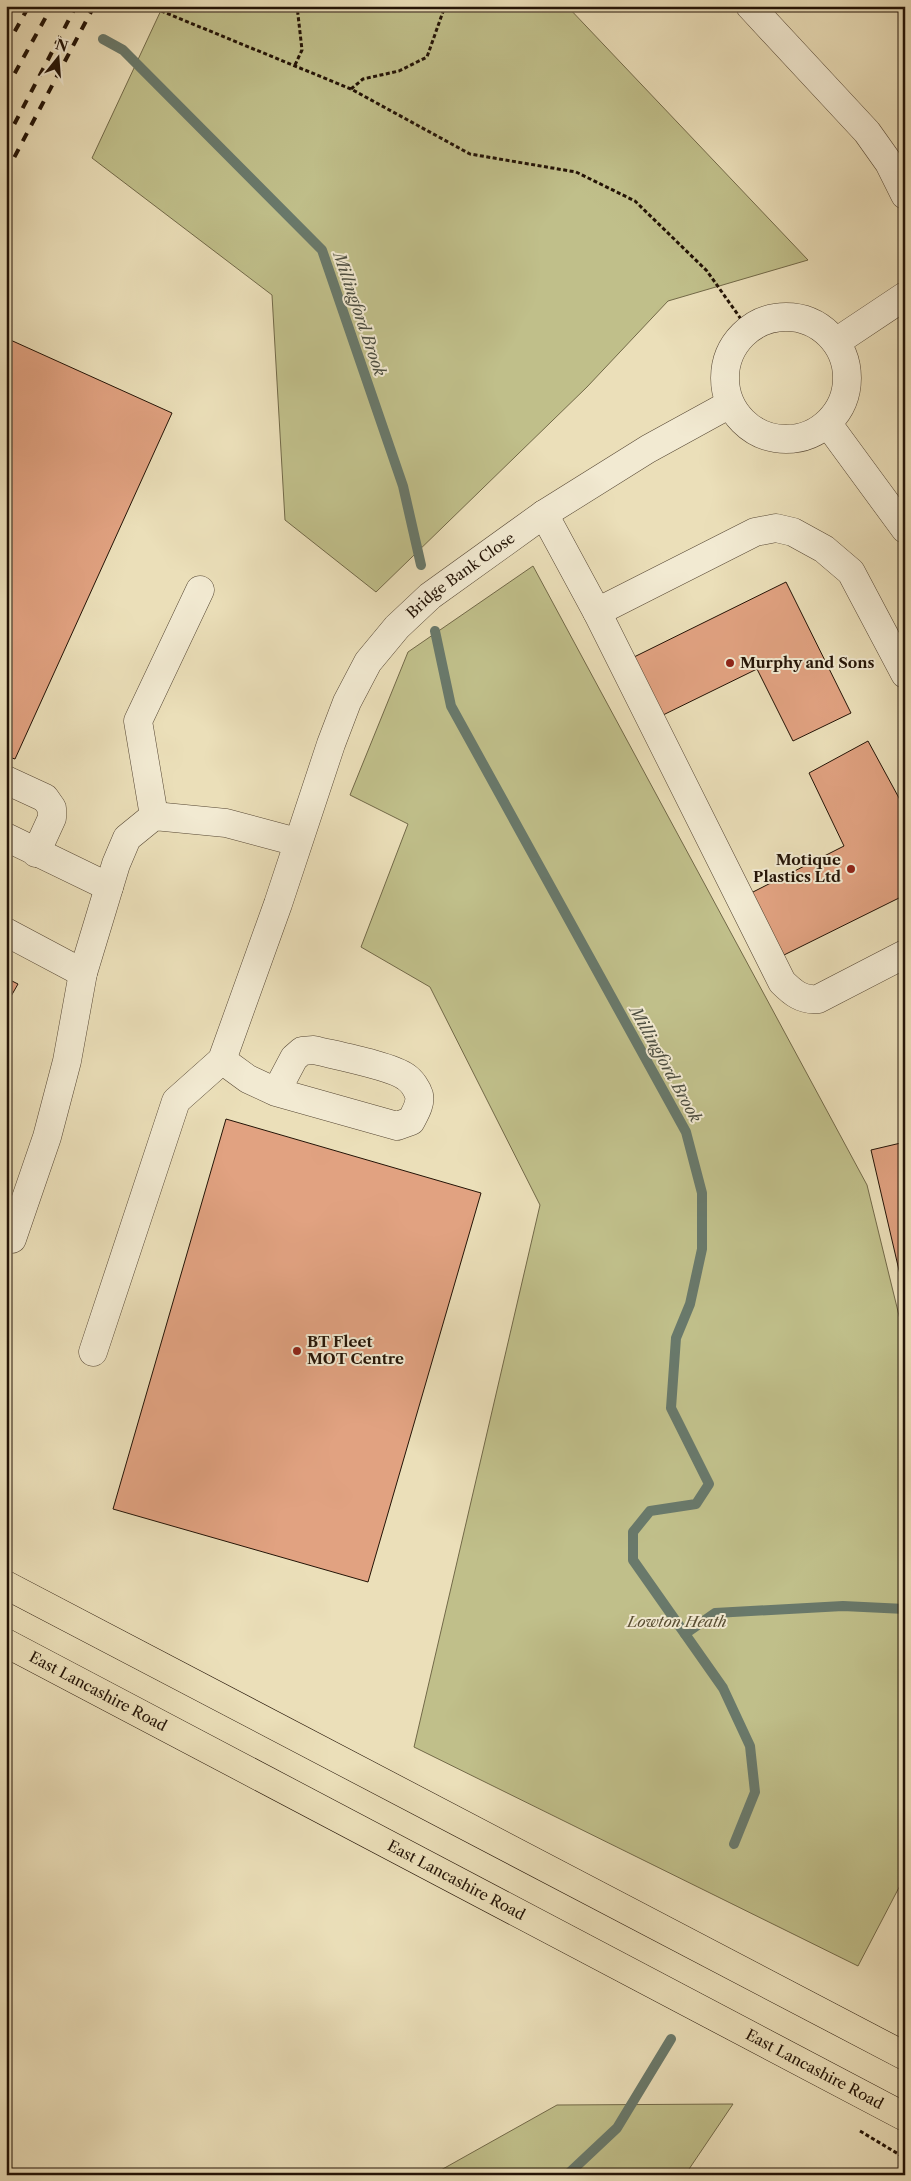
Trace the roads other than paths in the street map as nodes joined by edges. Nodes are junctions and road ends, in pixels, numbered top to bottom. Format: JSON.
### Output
{"nodes":[{"id":1,"x":750,"y":6,"type":"edge"},
{"id":2,"x":867,"y":132,"type":"junction"},
{"id":3,"x":905,"y":150,"type":"edge"},
{"id":4,"x":905,"y":195,"type":"edge"},
{"id":5,"x":905,"y":296,"type":"edge"},
{"id":6,"x":836,"y":342,"type":"junction"},
{"id":7,"x":730,"y":404,"type":"junction"},
{"id":8,"x":828,"y":424,"type":"junction"},
{"id":9,"x":544,"y":514,"type":"junction"},
{"id":10,"x":905,"y":529,"type":"edge"},
{"id":11,"x":200,"y":590,"type":"dead end"},
{"id":12,"x":597,"y":612,"type":"junction"},
{"id":13,"x":905,"y":674,"type":"edge"},
{"id":14,"x":6,"y":780,"type":"edge"},
{"id":15,"x":154,"y":816,"type":"junction"},
{"id":16,"x":6,"y":837,"type":"edge"},
{"id":17,"x":297,"y":842,"type":"junction"},
{"id":18,"x":36,"y":853,"type":"junction"},
{"id":19,"x":109,"y":887,"type":"junction"},
{"id":20,"x":6,"y":932,"type":"edge"},
{"id":21,"x":905,"y":954,"type":"edge"},
{"id":22,"x":83,"y":972,"type":"junction"},
{"id":23,"x":222,"y":1060,"type":"junction"},
{"id":24,"x":276,"y":1092,"type":"junction"},
{"id":25,"x":12,"y":1239,"type":"dead end"},
{"id":26,"x":93,"y":1352,"type":"dead end"},
{"id":27,"x":6,"y":1585,"type":"edge"},
{"id":28,"x":6,"y":1643,"type":"edge"},
{"id":29,"x":905,"y":2056,"type":"edge"},
{"id":30,"x":905,"y":2117,"type":"edge"}],
"edges":[{"from":1,"to":2,"type":"street"},
{"from":2,"to":3,"type":"street"},
{"from":2,"to":4,"type":"street"},
{"from":5,"to":6,"type":"street"},
{"from":6,"to":7,"type":"street"},
{"from":6,"to":8,"type":"street"},
{"from":7,"to":8,"type":"street"},
{"from":7,"to":9,"type":"street","name":"Bridge Bank Close"},
{"from":8,"to":10,"type":"street"},
{"from":9,"to":12,"type":"street"},
{"from":9,"to":17,"type":"street","name":"Bridge Bank Close"},
{"from":11,"to":15,"type":"street"},
{"from":12,"to":13,"type":"street"},
{"from":12,"to":21,"type":"street"},
{"from":14,"to":18,"type":"street"},
{"from":15,"to":17,"type":"street"},
{"from":15,"to":19,"type":"street"},
{"from":16,"to":18,"type":"street"},
{"from":17,"to":23,"type":"street","name":"Bridge Bank Close"},
{"from":18,"to":19,"type":"street"},
{"from":19,"to":22,"type":"street"},
{"from":20,"to":22,"type":"street"},
{"from":22,"to":25,"type":"street"},
{"from":23,"to":24,"type":"street"},
{"from":23,"to":26,"type":"street"},
{"from":24,"to":24,"type":"street"},
{"from":27,"to":29,"type":"highway"},
{"from":28,"to":30,"type":"highway","name":"East Lancashire Road"}]}
